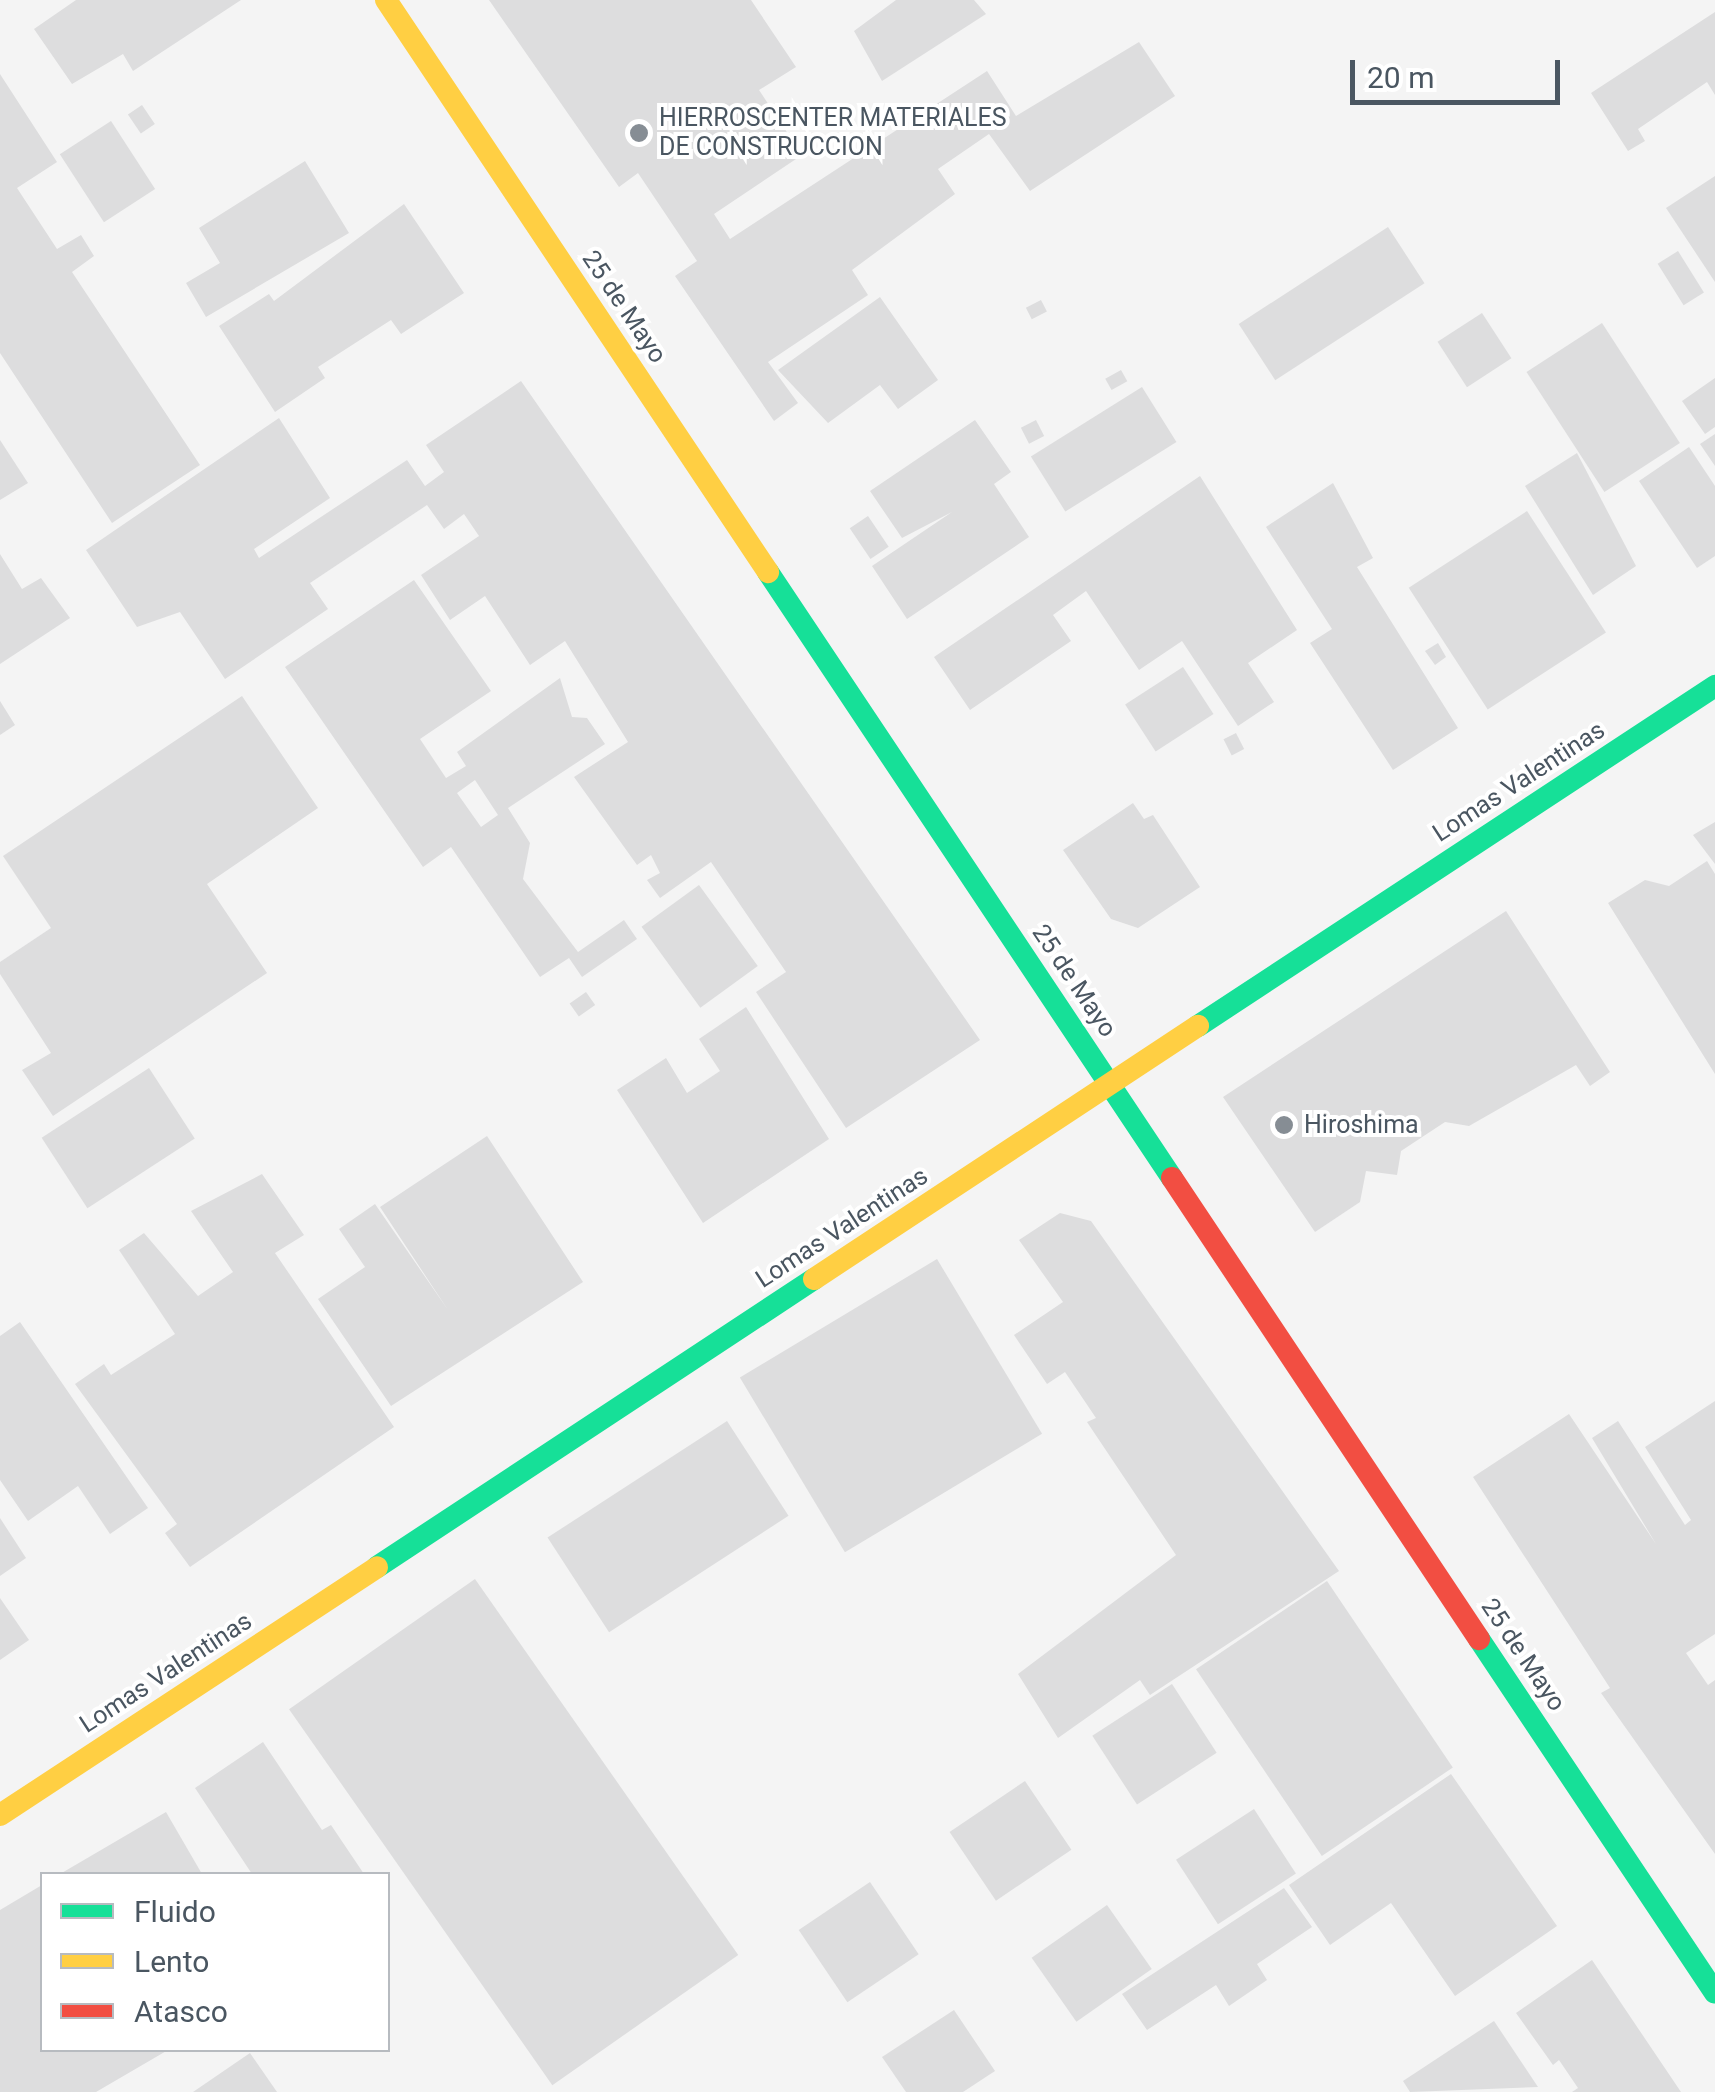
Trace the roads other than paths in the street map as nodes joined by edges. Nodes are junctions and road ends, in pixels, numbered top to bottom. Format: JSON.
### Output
{"nodes":[{"id":1,"x":386,"y":0,"type":"edge"},
{"id":2,"x":1715,"y":686,"type":"edge"},
{"id":3,"x":1110,"y":1085,"type":"junction"},
{"id":4,"x":0,"y":1815,"type":"edge"},
{"id":5,"x":1715,"y":1993,"type":"edge"}],
"edges":[{"from":1,"to":3,"type":"street","name":"25 de Mayo"},
{"from":2,"to":3,"type":"street","name":"Lomas Valentinas"},
{"from":3,"to":4,"type":"street","name":"Lomas Valentinas"},
{"from":3,"to":5,"type":"street","name":"25 de Mayo"}]}
